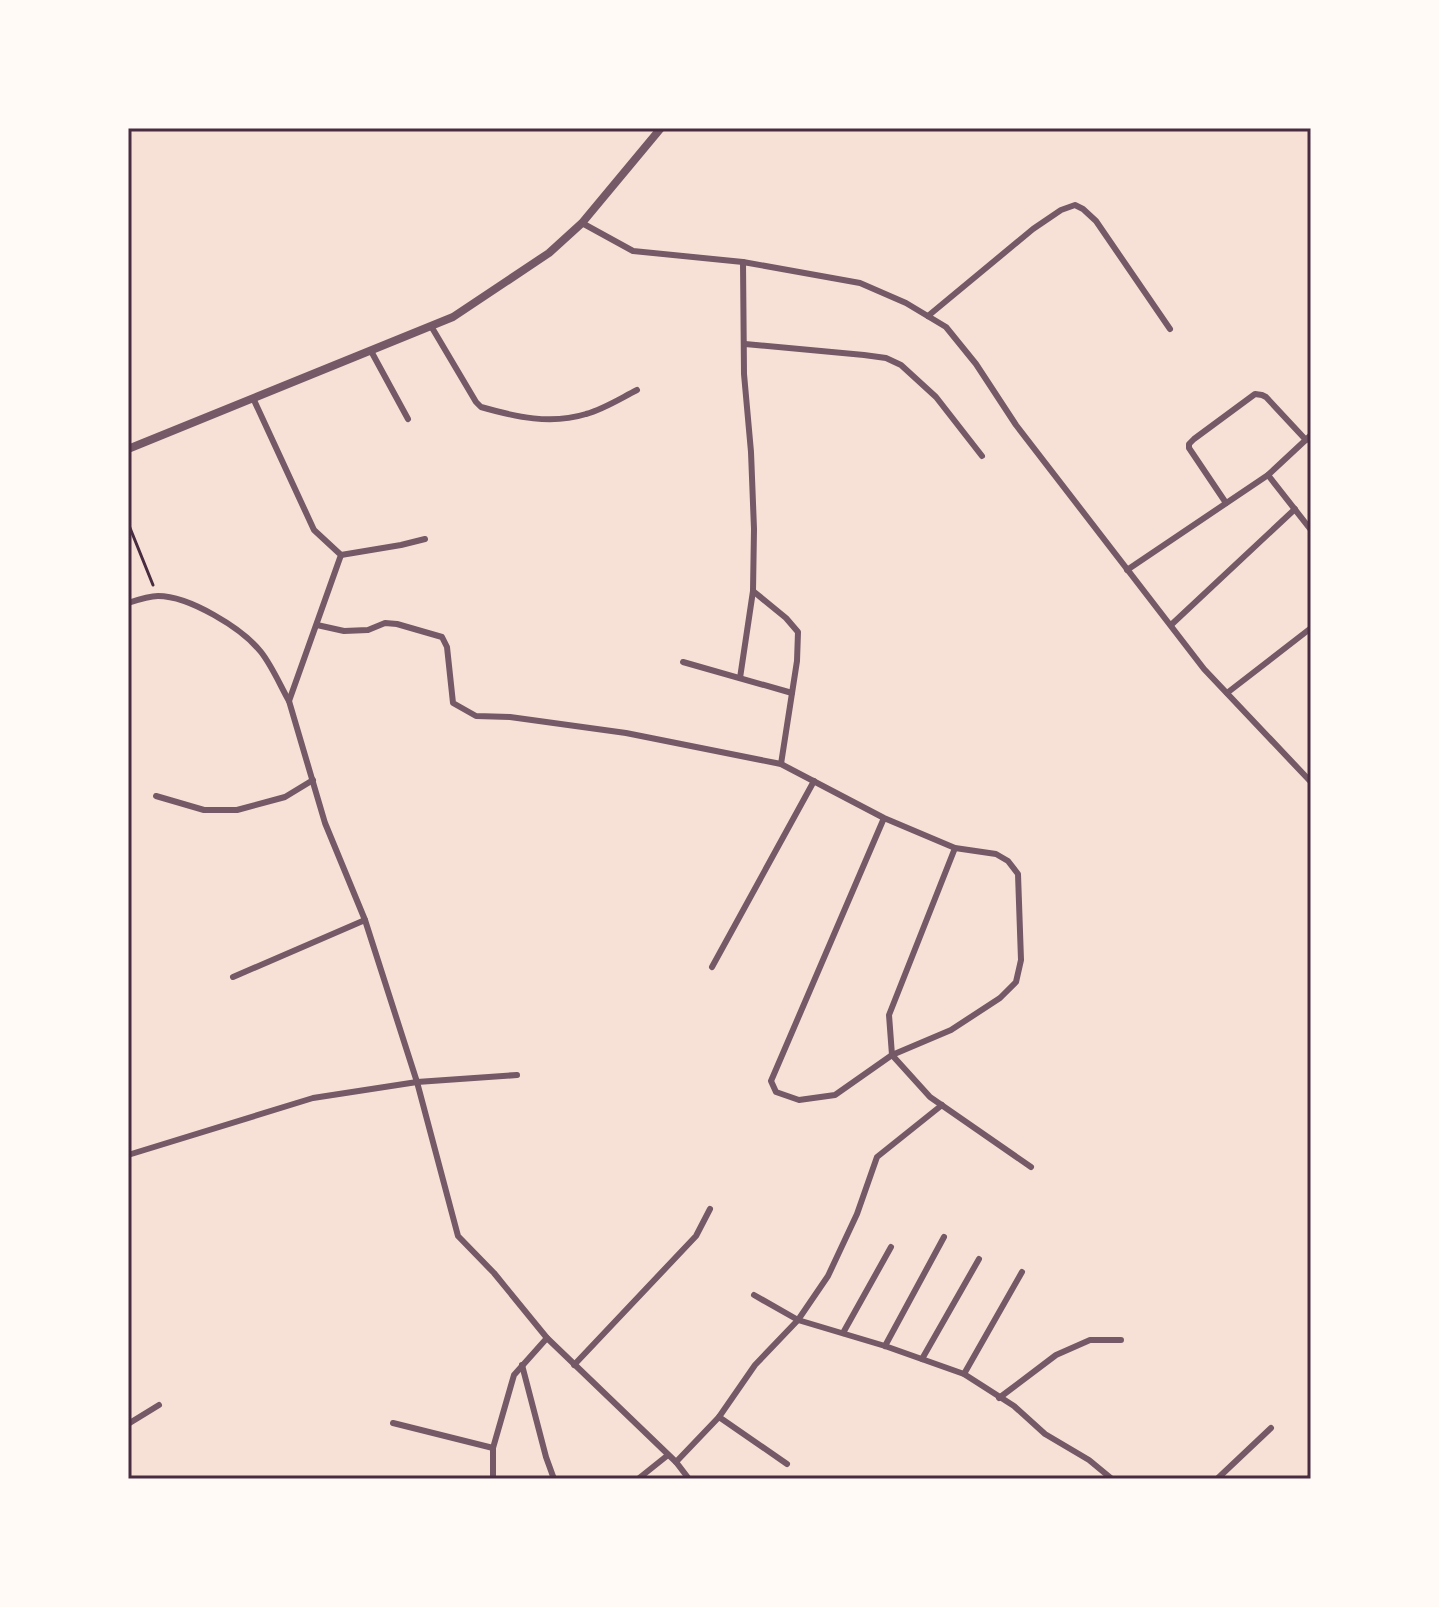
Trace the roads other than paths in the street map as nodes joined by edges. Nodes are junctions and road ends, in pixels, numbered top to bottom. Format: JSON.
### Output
{"nodes":[{"id":1,"x":658,"y":129,"type":"edge"},
{"id":2,"x":582,"y":223,"type":"junction"},
{"id":3,"x":743,"y":262,"type":"junction"},
{"id":4,"x":928,"y":316,"type":"junction"},
{"id":5,"x":431,"y":326,"type":"junction"},
{"id":6,"x":1170,"y":329,"type":"dead end"},
{"id":7,"x":745,"y":344,"type":"junction"},
{"id":8,"x":371,"y":351,"type":"junction"},
{"id":9,"x":637,"y":390,"type":"dead end"},
{"id":10,"x":253,"y":398,"type":"junction"},
{"id":11,"x":408,"y":419,"type":"dead end"},
{"id":12,"x":1308,"y":437,"type":"edge"},
{"id":13,"x":128,"y":449,"type":"edge"},
{"id":14,"x":982,"y":456,"type":"dead end"},
{"id":15,"x":1268,"y":475,"type":"junction"},
{"id":16,"x":1226,"y":503,"type":"junction"},
{"id":17,"x":1295,"y":509,"type":"junction"},
{"id":18,"x":1311,"y":530,"type":"edge"},
{"id":19,"x":425,"y":539,"type":"dead end"},
{"id":20,"x":341,"y":555,"type":"junction"},
{"id":21,"x":1127,"y":570,"type":"junction"},
{"id":22,"x":753,"y":591,"type":"junction"},
{"id":23,"x":128,"y":603,"type":"edge"},
{"id":24,"x":317,"y":625,"type":"junction"},
{"id":25,"x":1171,"y":625,"type":"junction"},
{"id":26,"x":1311,"y":628,"type":"edge"},
{"id":27,"x":683,"y":662,"type":"dead end"},
{"id":28,"x":740,"y":678,"type":"junction"},
{"id":29,"x":792,"y":693,"type":"junction"},
{"id":30,"x":1227,"y":693,"type":"junction"},
{"id":31,"x":289,"y":701,"type":"junction"},
{"id":32,"x":781,"y":764,"type":"junction"},
{"id":33,"x":313,"y":780,"type":"junction"},
{"id":34,"x":814,"y":781,"type":"junction"},
{"id":35,"x":1311,"y":782,"type":"edge"},
{"id":36,"x":156,"y":796,"type":"dead end"},
{"id":37,"x":884,"y":818,"type":"junction"},
{"id":38,"x":955,"y":848,"type":"junction"},
{"id":39,"x":365,"y":920,"type":"junction"},
{"id":40,"x":712,"y":967,"type":"dead end"},
{"id":41,"x":233,"y":977,"type":"dead end"},
{"id":42,"x":892,"y":1055,"type":"junction"},
{"id":43,"x":517,"y":1075,"type":"dead end"},
{"id":44,"x":417,"y":1082,"type":"junction"},
{"id":45,"x":942,"y":1105,"type":"junction"},
{"id":46,"x":128,"y":1155,"type":"edge"},
{"id":47,"x":1031,"y":1167,"type":"dead end"},
{"id":48,"x":710,"y":1209,"type":"dead end"},
{"id":49,"x":944,"y":1237,"type":"dead end"},
{"id":50,"x":891,"y":1247,"type":"dead end"},
{"id":51,"x":979,"y":1259,"type":"dead end"},
{"id":52,"x":1022,"y":1272,"type":"dead end"},
{"id":53,"x":754,"y":1295,"type":"dead end"},
{"id":54,"x":798,"y":1320,"type":"junction"},
{"id":55,"x":843,"y":1333,"type":"junction"},
{"id":56,"x":547,"y":1338,"type":"junction"},
{"id":57,"x":1121,"y":1340,"type":"dead end"},
{"id":58,"x":885,"y":1346,"type":"junction"},
{"id":59,"x":922,"y":1359,"type":"junction"},
{"id":60,"x":522,"y":1365,"type":"junction"},
{"id":61,"x":574,"y":1365,"type":"junction"},
{"id":62,"x":964,"y":1374,"type":"junction"},
{"id":63,"x":999,"y":1398,"type":"junction"},
{"id":64,"x":159,"y":1405,"type":"dead end"},
{"id":65,"x":719,"y":1417,"type":"junction"},
{"id":66,"x":393,"y":1423,"type":"dead end"},
{"id":67,"x":128,"y":1424,"type":"edge"},
{"id":68,"x":1271,"y":1428,"type":"dead end"},
{"id":69,"x":493,"y":1448,"type":"junction"},
{"id":70,"x":668,"y":1455,"type":"junction"},
{"id":71,"x":676,"y":1462,"type":"junction"},
{"id":72,"x":787,"y":1464,"type":"dead end"},
{"id":73,"x":493,"y":1479,"type":"edge"},
{"id":74,"x":554,"y":1479,"type":"edge"},
{"id":75,"x":638,"y":1479,"type":"edge"},
{"id":76,"x":689,"y":1479,"type":"edge"},
{"id":77,"x":1112,"y":1479,"type":"edge"},
{"id":78,"x":1217,"y":1479,"type":"edge"}],
"edges":[{"from":1,"to":2,"type":"street"},
{"from":2,"to":3,"type":"street"},
{"from":2,"to":5,"type":"street"},
{"from":3,"to":4,"type":"street"},
{"from":3,"to":7,"type":"street"},
{"from":4,"to":6,"type":"street"},
{"from":4,"to":21,"type":"street"},
{"from":5,"to":8,"type":"street"},
{"from":5,"to":9,"type":"street"},
{"from":7,"to":14,"type":"street"},
{"from":7,"to":22,"type":"street"},
{"from":8,"to":10,"type":"street"},
{"from":8,"to":11,"type":"street"},
{"from":10,"to":13,"type":"street"},
{"from":10,"to":20,"type":"street"},
{"from":12,"to":15,"type":"street"},
{"from":12,"to":16,"type":"street"},
{"from":15,"to":16,"type":"street"},
{"from":15,"to":17,"type":"street"},
{"from":16,"to":21,"type":"street"},
{"from":17,"to":18,"type":"street"},
{"from":17,"to":25,"type":"street"},
{"from":19,"to":20,"type":"street"},
{"from":20,"to":24,"type":"street"},
{"from":21,"to":25,"type":"street"},
{"from":22,"to":28,"type":"street"},
{"from":22,"to":29,"type":"street"},
{"from":23,"to":31,"type":"street"},
{"from":24,"to":31,"type":"street"},
{"from":24,"to":32,"type":"street"},
{"from":25,"to":30,"type":"street"},
{"from":26,"to":30,"type":"street"},
{"from":27,"to":28,"type":"street"},
{"from":28,"to":29,"type":"street"},
{"from":29,"to":32,"type":"street"},
{"from":30,"to":35,"type":"street"},
{"from":31,"to":33,"type":"street"},
{"from":32,"to":34,"type":"street"},
{"from":33,"to":36,"type":"street"},
{"from":33,"to":39,"type":"street"},
{"from":34,"to":37,"type":"street"},
{"from":34,"to":40,"type":"street"},
{"from":37,"to":38,"type":"street"},
{"from":37,"to":42,"type":"street"},
{"from":38,"to":42,"type":"street"},
{"from":38,"to":42,"type":"street"},
{"from":39,"to":41,"type":"street"},
{"from":39,"to":44,"type":"street"},
{"from":42,"to":45,"type":"street"},
{"from":43,"to":44,"type":"street"},
{"from":44,"to":46,"type":"street"},
{"from":44,"to":56,"type":"street"},
{"from":45,"to":47,"type":"street"},
{"from":45,"to":54,"type":"street"},
{"from":48,"to":61,"type":"street"},
{"from":49,"to":58,"type":"street"},
{"from":50,"to":55,"type":"street"},
{"from":51,"to":59,"type":"street"},
{"from":52,"to":62,"type":"street"},
{"from":53,"to":54,"type":"street"},
{"from":54,"to":55,"type":"street"},
{"from":54,"to":65,"type":"street"},
{"from":55,"to":58,"type":"street"},
{"from":56,"to":60,"type":"street"},
{"from":56,"to":61,"type":"street"},
{"from":57,"to":63,"type":"street"},
{"from":58,"to":59,"type":"street"},
{"from":59,"to":62,"type":"street"},
{"from":60,"to":69,"type":"street"},
{"from":60,"to":74,"type":"street"},
{"from":61,"to":70,"type":"street"},
{"from":62,"to":63,"type":"street"},
{"from":63,"to":77,"type":"street"},
{"from":64,"to":67,"type":"street"},
{"from":65,"to":71,"type":"street"},
{"from":65,"to":72,"type":"street"},
{"from":66,"to":69,"type":"street"},
{"from":68,"to":78,"type":"street"},
{"from":69,"to":73,"type":"street"},
{"from":70,"to":71,"type":"street"},
{"from":70,"to":75,"type":"street"},
{"from":71,"to":76,"type":"street"}]}
